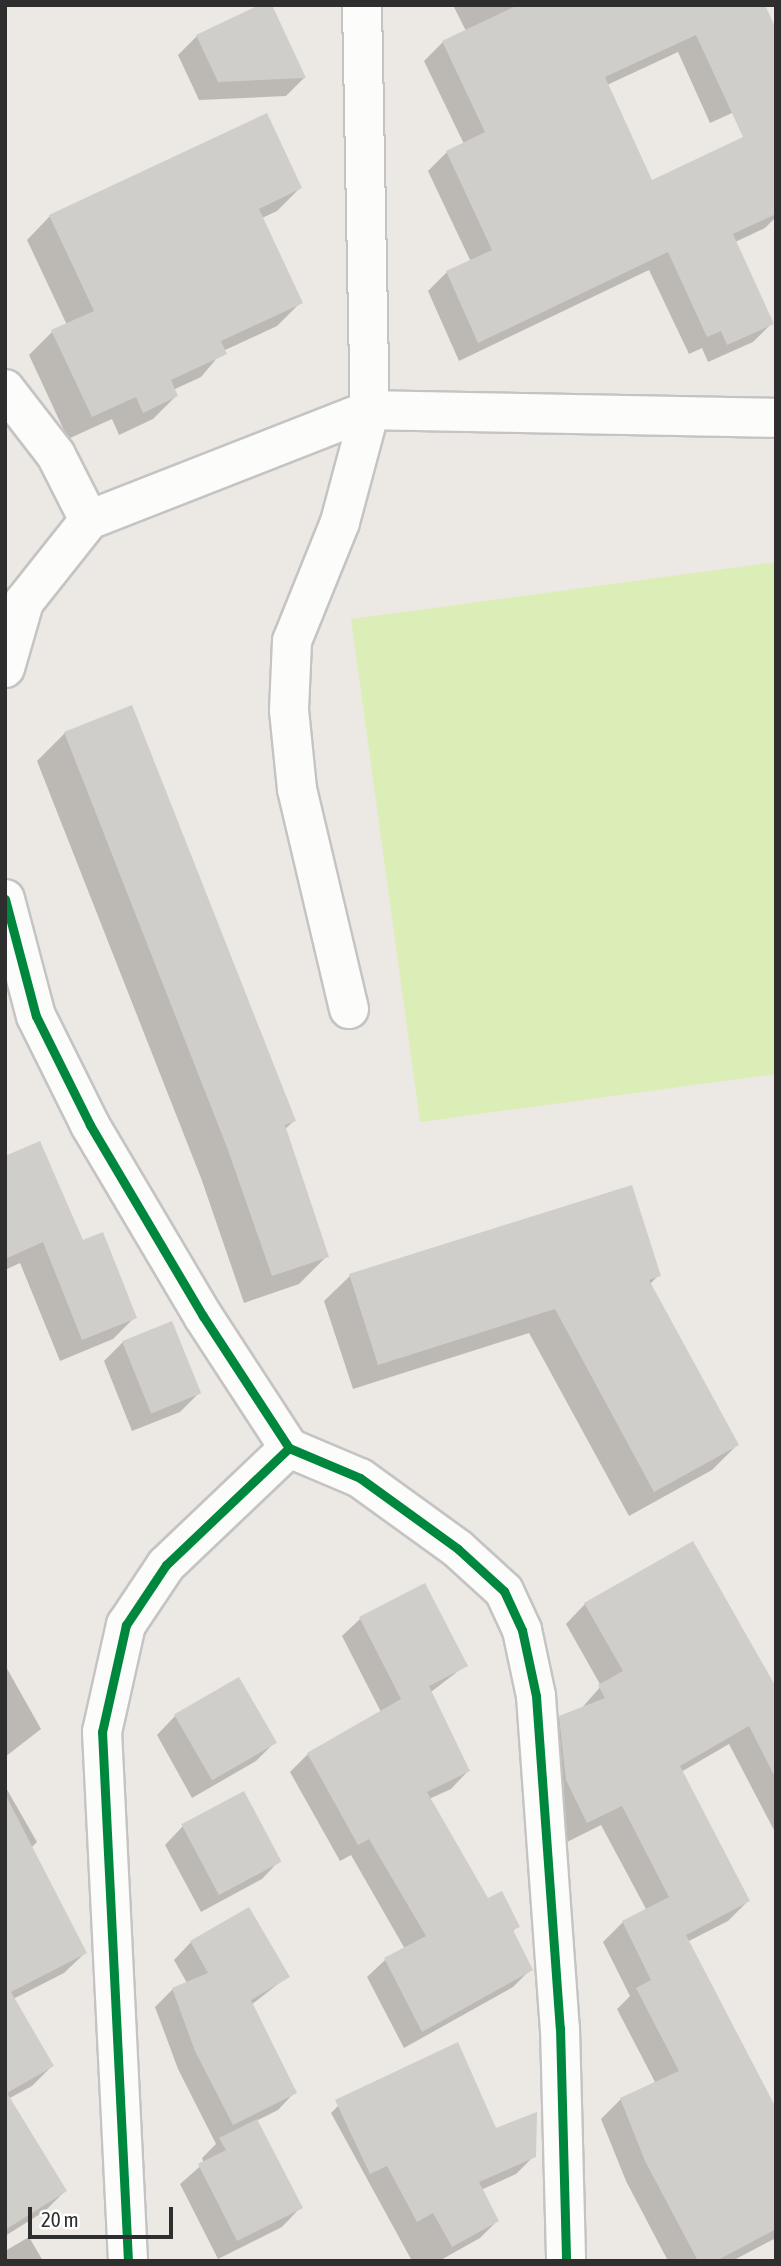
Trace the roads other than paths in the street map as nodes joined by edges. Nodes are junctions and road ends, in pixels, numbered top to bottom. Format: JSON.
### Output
{"nodes":[{"id":1,"x":362,"y":5,"type":"edge"},
{"id":2,"x":5,"y":389,"type":"edge"},
{"id":3,"x":370,"y":410,"type":"junction"},
{"id":4,"x":776,"y":418,"type":"edge"},
{"id":5,"x":89,"y":520,"type":"junction"},
{"id":6,"x":5,"y":668,"type":"edge"},
{"id":7,"x":5,"y":899,"type":"edge"},
{"id":8,"x":349,"y":1009,"type":"dead end"},
{"id":9,"x":289,"y":1448,"type":"junction"},
{"id":10,"x":128,"y":2261,"type":"edge"},
{"id":11,"x":566,"y":2261,"type":"edge"}],
"edges":[{"from":1,"to":3,"type":"street"},
{"from":2,"to":5,"type":"street"},
{"from":3,"to":4,"type":"street"},
{"from":3,"to":5,"type":"street"},
{"from":3,"to":8,"type":"street"},
{"from":5,"to":6,"type":"street"},
{"from":7,"to":9,"type":"street"},
{"from":9,"to":10,"type":"street"},
{"from":9,"to":11,"type":"street"}]}
